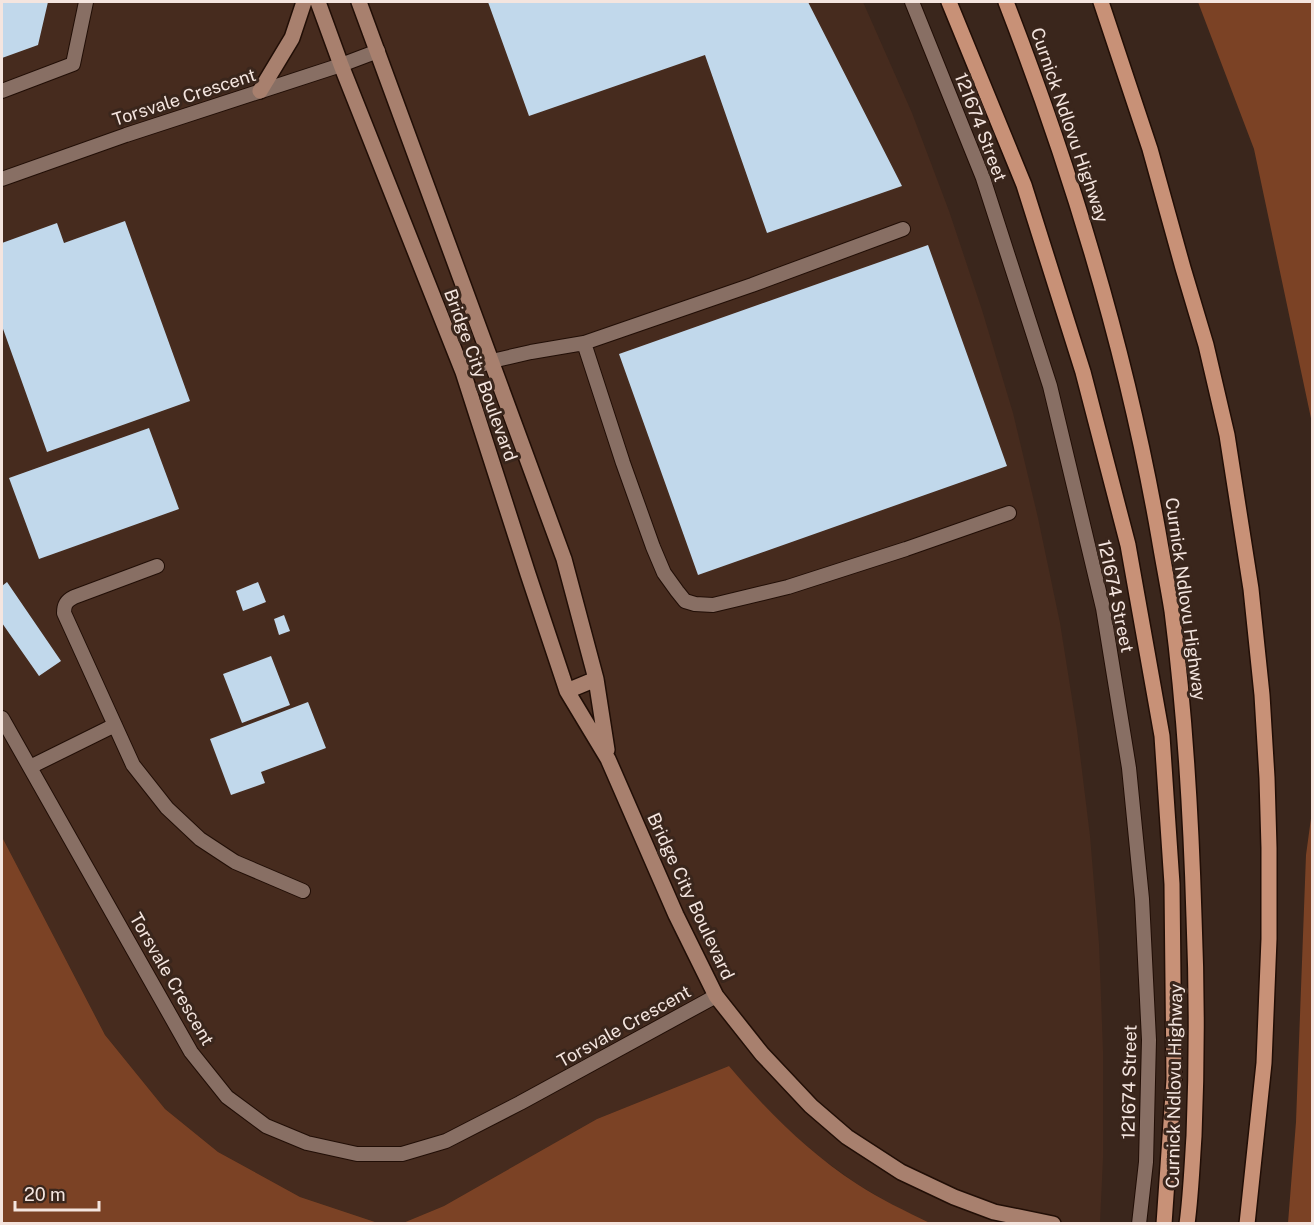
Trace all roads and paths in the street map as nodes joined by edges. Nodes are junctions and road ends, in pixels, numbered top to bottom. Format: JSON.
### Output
{"nodes":[{"id":1,"x":86,"y":2,"type":"edge"},
{"id":2,"x":304,"y":2,"type":"edge"},
{"id":3,"x":318,"y":2,"type":"edge"},
{"id":4,"x":359,"y":2,"type":"edge"},
{"id":5,"x":912,"y":2,"type":"edge"},
{"id":6,"x":949,"y":2,"type":"edge"},
{"id":7,"x":1006,"y":2,"type":"edge"},
{"id":8,"x":1104,"y":5,"type":"edge"},
{"id":9,"x":378,"y":51,"type":"junction"},
{"id":10,"x":341,"y":65,"type":"junction"},
{"id":11,"x":2,"y":91,"type":"edge"},
{"id":12,"x":260,"y":91,"type":"junction"},
{"id":13,"x":2,"y":179,"type":"edge"},
{"id":14,"x":903,"y":229,"type":"dead end"},
{"id":15,"x":584,"y":343,"type":"junction"},
{"id":16,"x":492,"y":361,"type":"junction"},
{"id":17,"x":463,"y":372,"type":"junction"},
{"id":18,"x":1009,"y":513,"type":"dead end"},
{"id":19,"x":158,"y":566,"type":"dead end"},
{"id":20,"x":596,"y":679,"type":"junction"},
{"id":21,"x":567,"y":691,"type":"junction"},
{"id":22,"x":2,"y":718,"type":"edge"},
{"id":23,"x":115,"y":725,"type":"junction"},
{"id":24,"x":608,"y":759,"type":"junction"},
{"id":25,"x":30,"y":767,"type":"junction"},
{"id":26,"x":303,"y":891,"type":"dead end"},
{"id":27,"x":716,"y":996,"type":"junction"},
{"id":28,"x":1053,"y":1224,"type":"edge"},
{"id":29,"x":1139,"y":1224,"type":"edge"},
{"id":30,"x":1164,"y":1224,"type":"edge"},
{"id":31,"x":1187,"y":1224,"type":"edge"},
{"id":32,"x":1247,"y":1224,"type":"edge"}],
"edges":[{"from":1,"to":11,"type":"lane"},
{"from":2,"to":12,"type":"street"},
{"from":3,"to":10,"type":"street","name":"Bridge City Boulevard"},
{"from":4,"to":9,"type":"street","name":"Bridge City Boulevard"},
{"from":5,"to":29,"type":"lane","name":"121674 Street"},
{"from":6,"to":30,"type":"main road"},
{"from":7,"to":31,"type":"main road","name":"Curnick Ndlovu Highway"},
{"from":8,"to":32,"type":"main road"},
{"from":9,"to":10,"type":"lane","name":"Torsvale Crescent"},
{"from":9,"to":16,"type":"street","name":"Bridge City Boulevard"},
{"from":10,"to":12,"type":"lane","name":"Torsvale Crescent"},
{"from":10,"to":17,"type":"street","name":"Bridge City Boulevard"},
{"from":12,"to":13,"type":"lane","name":"Torsvale Crescent"},
{"from":14,"to":15,"type":"lane"},
{"from":15,"to":16,"type":"lane"},
{"from":15,"to":18,"type":"lane"},
{"from":16,"to":17,"type":"lane"},
{"from":16,"to":20,"type":"street","name":"Bridge City Boulevard"},
{"from":17,"to":21,"type":"street","name":"Bridge City Boulevard"},
{"from":19,"to":23,"type":"lane"},
{"from":20,"to":21,"type":"street"},
{"from":20,"to":24,"type":"street","name":"Bridge City Boulevard"},
{"from":21,"to":24,"type":"street","name":"Bridge City Boulevard"},
{"from":22,"to":25,"type":"lane","name":"Torsvale Crescent"},
{"from":23,"to":25,"type":"lane"},
{"from":23,"to":26,"type":"lane"},
{"from":24,"to":27,"type":"street","name":"Bridge City Boulevard"},
{"from":25,"to":27,"type":"lane","name":"Torsvale Crescent"},
{"from":27,"to":28,"type":"street","name":"Bridge City Boulevard"}]}
